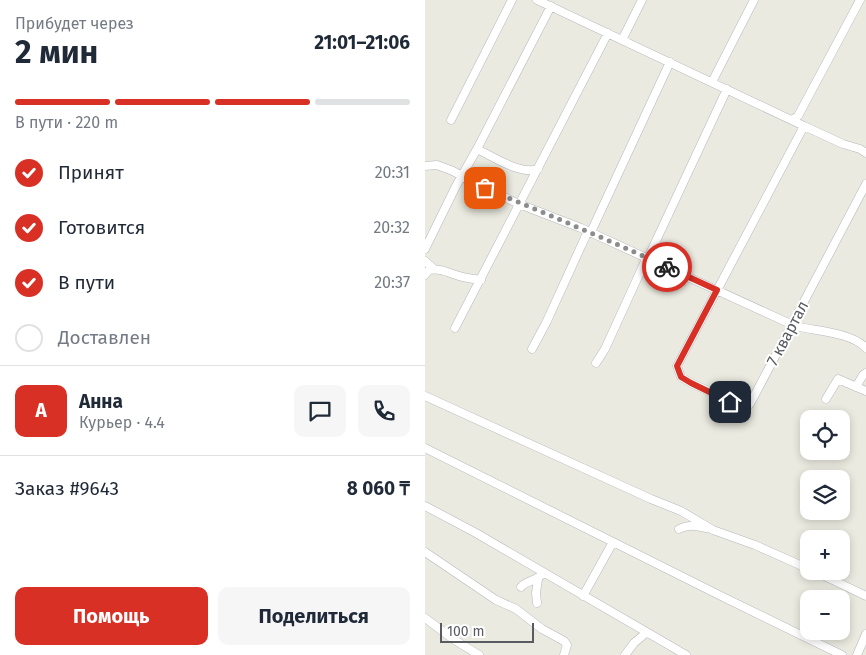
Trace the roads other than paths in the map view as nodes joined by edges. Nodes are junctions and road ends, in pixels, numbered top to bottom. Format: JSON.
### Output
{"nodes":[{"id":1,"x":512,"y":0,"type":"edge"},
{"id":2,"x":537,"y":0,"type":"edge"},
{"id":3,"x":642,"y":0,"type":"edge"},
{"id":4,"x":754,"y":0,"type":"edge"},
{"id":5,"x":860,"y":0,"type":"edge"},
{"id":6,"x":551,"y":6,"type":"junction"},
{"id":7,"x":609,"y":33,"type":"junction"},
{"id":8,"x":622,"y":40,"type":"junction"},
{"id":9,"x":670,"y":62,"type":"junction"},
{"id":10,"x":712,"y":82,"type":"junction"},
{"id":11,"x":727,"y":89,"type":"junction"},
{"id":12,"x":451,"y":120,"type":"dead end"},
{"id":13,"x":792,"y":120,"type":"junction"},
{"id":14,"x":804,"y":126,"type":"junction"},
{"id":15,"x":477,"y":149,"type":"junction"},
{"id":16,"x":866,"y":153,"type":"edge"},
{"id":17,"x":425,"y":166,"type":"edge"},
{"id":18,"x":538,"y":169,"type":"junction"},
{"id":19,"x":462,"y":176,"type":"junction"},
{"id":20,"x":866,"y":184,"type":"edge"},
{"id":21,"x":519,"y":204,"type":"junction"},
{"id":22,"x":589,"y":231,"type":"junction"},
{"id":23,"x":425,"y":249,"type":"edge"},
{"id":24,"x":648,"y":258,"type":"junction"},
{"id":25,"x":425,"y":260,"type":"edge"},
{"id":26,"x":434,"y":269,"type":"junction"},
{"id":27,"x":425,"y":275,"type":"edge"},
{"id":28,"x":481,"y":280,"type":"junction"},
{"id":29,"x":717,"y":290,"type":"junction"},
{"id":30,"x":792,"y":324,"type":"junction"},
{"id":31,"x":455,"y":328,"type":"dead end"},
{"id":32,"x":866,"y":348,"type":"edge"},
{"id":33,"x":532,"y":349,"type":"dead end"},
{"id":34,"x":596,"y":363,"type":"dead end"},
{"id":35,"x":866,"y":373,"type":"edge"},
{"id":36,"x":856,"y":386,"type":"junction"},
{"id":37,"x":866,"y":391,"type":"edge"},
{"id":38,"x":425,"y":396,"type":"edge"},
{"id":39,"x":826,"y":399,"type":"dead end"},
{"id":40,"x":425,"y":448,"type":"edge"},
{"id":41,"x":425,"y":506,"type":"edge"},
{"id":42,"x":690,"y":516,"type":"junction"},
{"id":43,"x":713,"y":530,"type":"junction"},
{"id":44,"x":613,"y":542,"type":"junction"},
{"id":45,"x":425,"y":552,"type":"edge"},
{"id":46,"x":800,"y":565,"type":"edge"},
{"id":47,"x":544,"y":573,"type":"junction"},
{"id":48,"x":538,"y":579,"type":"junction"},
{"id":49,"x":833,"y":580,"type":"edge"},
{"id":50,"x":521,"y":587,"type":"dead end"},
{"id":51,"x":583,"y":596,"type":"junction"},
{"id":52,"x":866,"y":596,"type":"edge"},
{"id":53,"x":537,"y":603,"type":"dead end"},
{"id":54,"x":425,"y":618,"type":"edge"},
{"id":55,"x":646,"y":632,"type":"junction"},
{"id":56,"x":866,"y":634,"type":"edge"},
{"id":57,"x":861,"y":652,"type":"edge"},
{"id":58,"x":479,"y":655,"type":"edge"},
{"id":59,"x":564,"y":655,"type":"edge"},
{"id":60,"x":625,"y":655,"type":"edge"},
{"id":61,"x":686,"y":655,"type":"edge"},
{"id":62,"x":842,"y":655,"type":"edge"}],
"edges":[{"from":1,"to":12,"type":"street"},
{"from":2,"to":6,"type":"street"},
{"from":3,"to":8,"type":"street"},
{"from":4,"to":10,"type":"street"},
{"from":5,"to":13,"type":"street"},
{"from":6,"to":7,"type":"street"},
{"from":6,"to":15,"type":"street"},
{"from":7,"to":8,"type":"street"},
{"from":7,"to":18,"type":"street"},
{"from":8,"to":9,"type":"street"},
{"from":9,"to":10,"type":"street"},
{"from":9,"to":22,"type":"street"},
{"from":10,"to":11,"type":"street"},
{"from":11,"to":13,"type":"street"},
{"from":11,"to":24,"type":"street"},
{"from":13,"to":14,"type":"street"},
{"from":14,"to":16,"type":"street"},
{"from":14,"to":29,"type":"street"},
{"from":15,"to":18,"type":"street"},
{"from":15,"to":19,"type":"street"},
{"from":17,"to":19,"type":"street"},
{"from":18,"to":21,"type":"street"},
{"from":19,"to":21,"type":"street"},
{"from":19,"to":23,"type":"street"},
{"from":20,"to":30,"type":"street","name":"7 квартал"},
{"from":21,"to":22,"type":"street"},
{"from":21,"to":28,"type":"street"},
{"from":22,"to":24,"type":"street"},
{"from":22,"to":33,"type":"street"},
{"from":24,"to":29,"type":"street"},
{"from":24,"to":34,"type":"street"},
{"from":25,"to":26,"type":"street"},
{"from":26,"to":27,"type":"street"},
{"from":26,"to":28,"type":"street"},
{"from":28,"to":31,"type":"street"},
{"from":29,"to":30,"type":"street"},
{"from":29,"to":30,"type":"street","name":"7 квартал"},
{"from":30,"to":32,"type":"street"},
{"from":35,"to":36,"type":"street"},
{"from":36,"to":37,"type":"street"},
{"from":36,"to":39,"type":"street"},
{"from":38,"to":42,"type":"street"},
{"from":40,"to":44,"type":"street"},
{"from":41,"to":47,"type":"street"},
{"from":42,"to":43,"type":"street"},
{"from":42,"to":43,"type":"street"},
{"from":43,"to":46,"type":"street"},
{"from":44,"to":51,"type":"street"},
{"from":44,"to":62,"type":"street"},
{"from":45,"to":59,"type":"street"},
{"from":47,"to":48,"type":"street"},
{"from":47,"to":51,"type":"street"},
{"from":48,"to":50,"type":"street"},
{"from":48,"to":53,"type":"street"},
{"from":49,"to":52,"type":"street"},
{"from":51,"to":55,"type":"street"},
{"from":54,"to":58,"type":"street"},
{"from":55,"to":60,"type":"street"},
{"from":55,"to":61,"type":"street"},
{"from":56,"to":57,"type":"street"}]}
